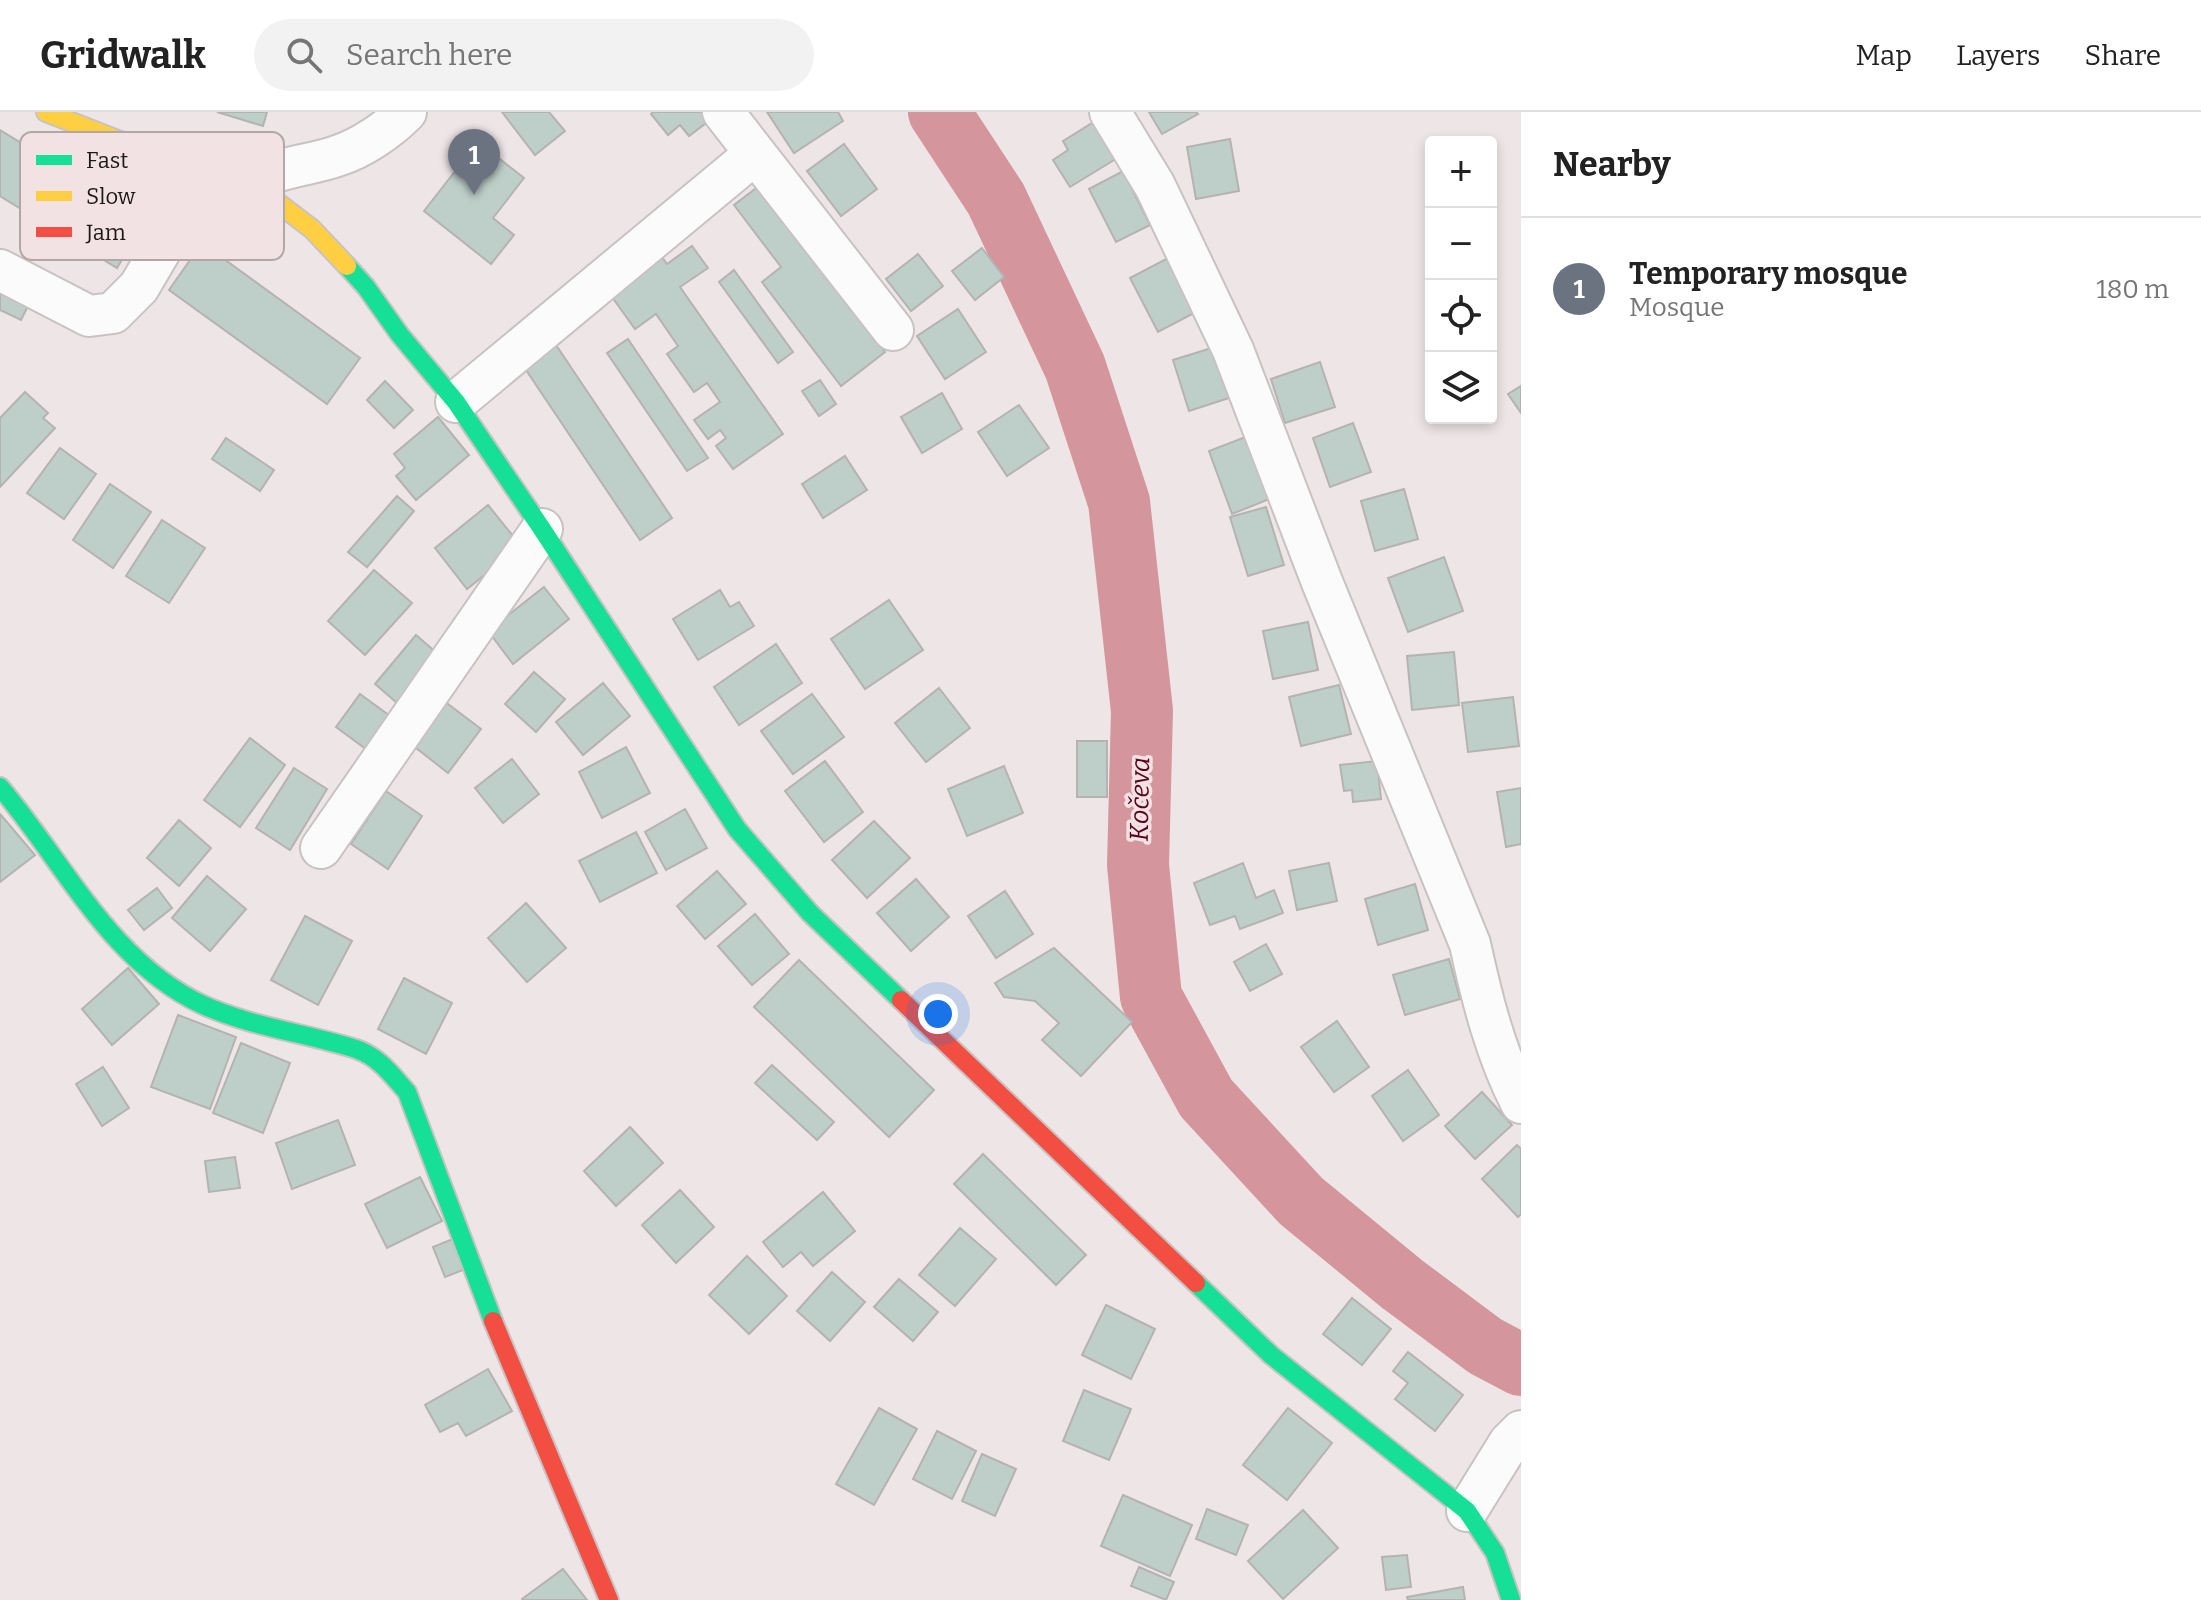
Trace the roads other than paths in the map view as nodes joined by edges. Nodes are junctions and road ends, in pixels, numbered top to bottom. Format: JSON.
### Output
{"nodes":[{"id":1,"x":46,"y":112,"type":"edge"},
{"id":2,"x":406,"y":112,"type":"edge"},
{"id":3,"x":723,"y":112,"type":"edge"},
{"id":4,"x":1110,"y":112,"type":"edge"},
{"id":5,"x":97,"y":132,"type":"edge"},
{"id":6,"x":755,"y":154,"type":"junction"},
{"id":7,"x":284,"y":169,"type":"edge"},
{"id":8,"x":284,"y":208,"type":"edge"},
{"id":9,"x":155,"y":260,"type":"edge"},
{"id":10,"x":0,"y":270,"type":"edge"},
{"id":11,"x":893,"y":330,"type":"dead end"},
{"id":12,"x":456,"y":402,"type":"junction"},
{"id":13,"x":542,"y":529,"type":"junction"},
{"id":14,"x":0,"y":787,"type":"edge"},
{"id":15,"x":321,"y":848,"type":"dead end"},
{"id":16,"x":1521,"y":1103,"type":"edge"},
{"id":17,"x":1521,"y":1431,"type":"edge"},
{"id":18,"x":1467,"y":1511,"type":"junction"},
{"id":19,"x":609,"y":1600,"type":"edge"},
{"id":20,"x":1511,"y":1600,"type":"edge"}],
"edges":[{"from":1,"to":5,"type":"main road"},
{"from":2,"to":7,"type":"street"},
{"from":3,"to":6,"type":"street"},
{"from":4,"to":16,"type":"street"},
{"from":6,"to":11,"type":"street"},
{"from":6,"to":12,"type":"street"},
{"from":8,"to":12,"type":"main road"},
{"from":9,"to":10,"type":"street"},
{"from":12,"to":13,"type":"main road"},
{"from":13,"to":15,"type":"street"},
{"from":13,"to":18,"type":"main road"},
{"from":14,"to":19,"type":"main road"},
{"from":17,"to":18,"type":"street"},
{"from":18,"to":20,"type":"main road"}]}
